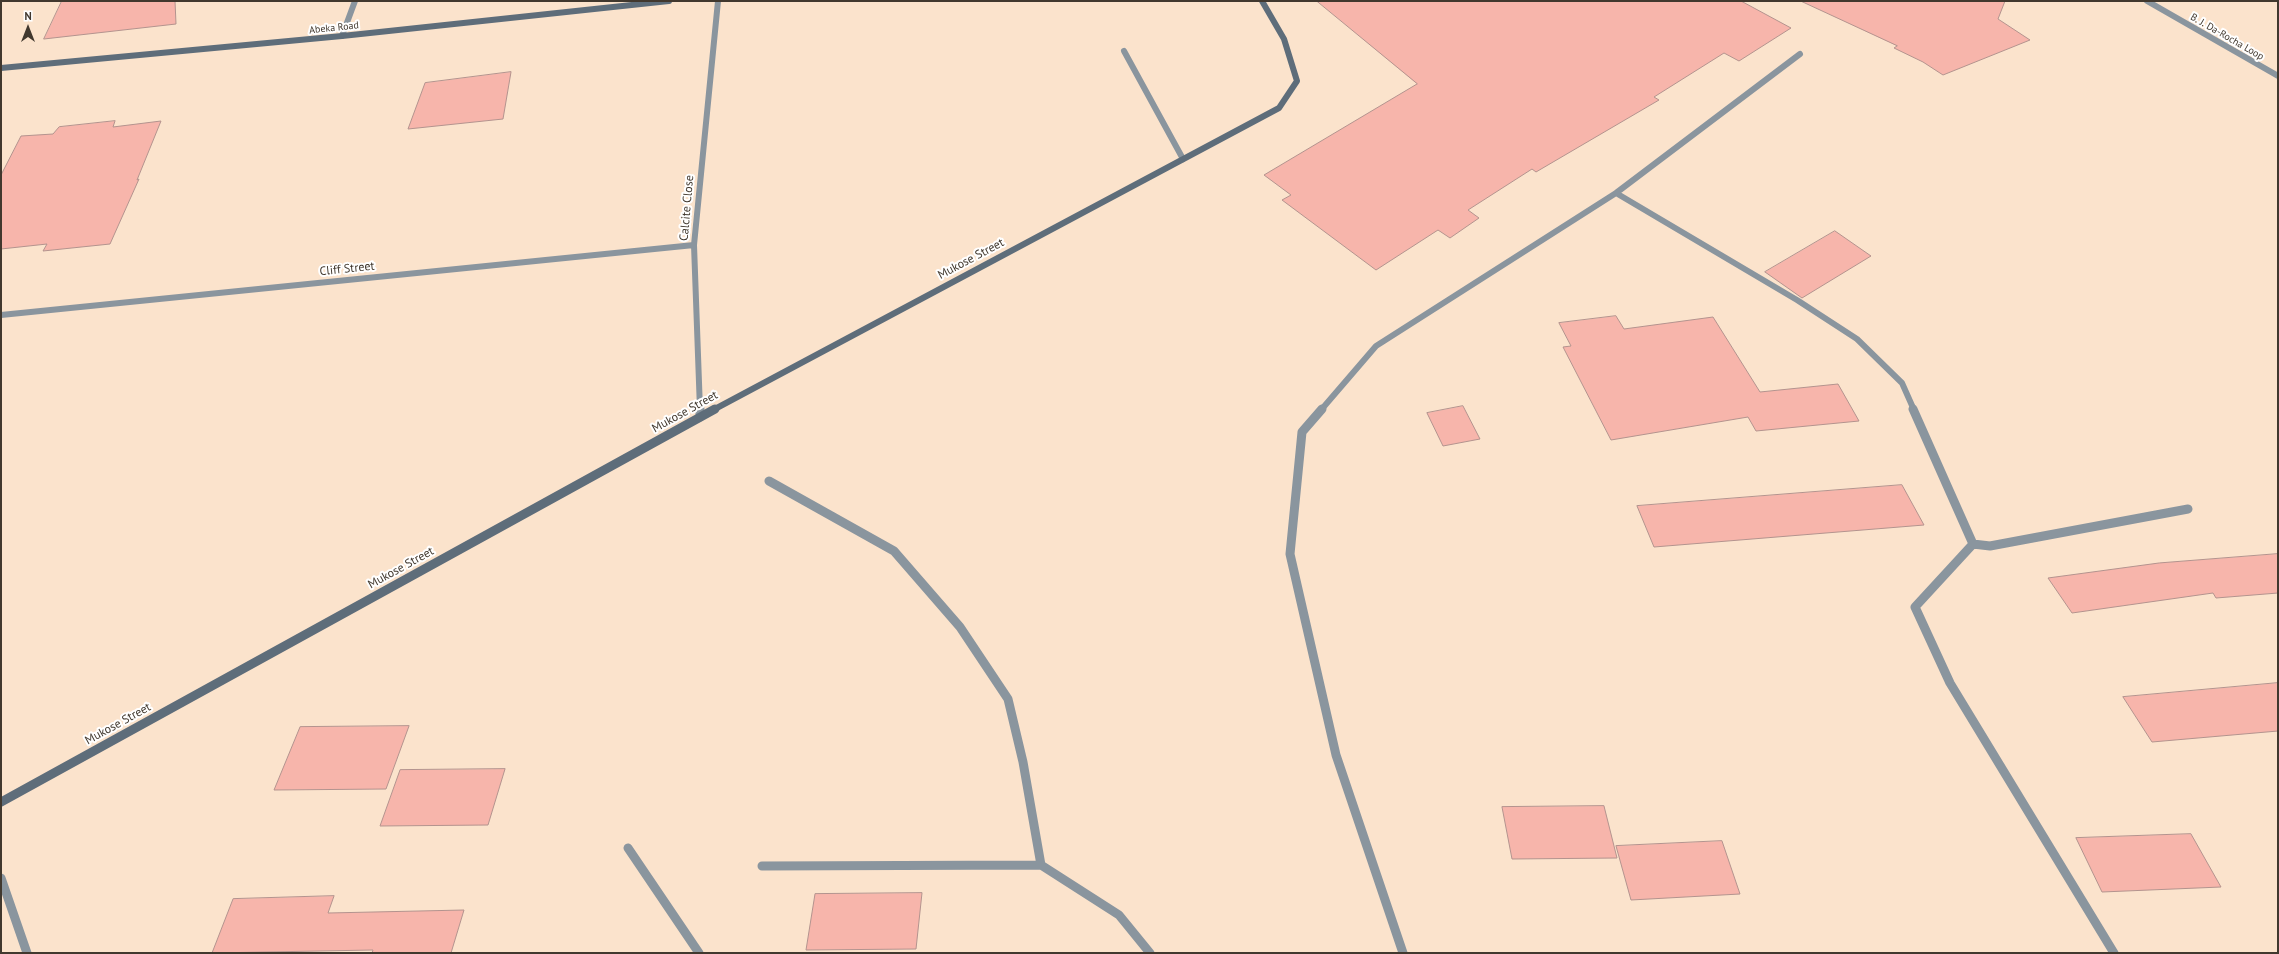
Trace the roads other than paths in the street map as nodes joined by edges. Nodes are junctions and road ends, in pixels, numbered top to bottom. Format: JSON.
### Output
{"nodes":[{"id":1,"x":355,"y":1,"type":"edge"},
{"id":2,"x":669,"y":1,"type":"edge"},
{"id":3,"x":718,"y":1,"type":"edge"},
{"id":4,"x":1262,"y":1,"type":"edge"},
{"id":5,"x":2147,"y":1,"type":"edge"},
{"id":6,"x":342,"y":36,"type":"junction"},
{"id":7,"x":1124,"y":52,"type":"dead end"},
{"id":8,"x":1800,"y":54,"type":"dead end"},
{"id":9,"x":1,"y":68,"type":"edge"},
{"id":10,"x":2278,"y":76,"type":"edge"},
{"id":11,"x":1183,"y":159,"type":"junction"},
{"id":12,"x":1616,"y":193,"type":"junction"},
{"id":13,"x":694,"y":245,"type":"junction"},
{"id":14,"x":1,"y":315,"type":"edge"},
{"id":15,"x":700,"y":417,"type":"junction"},
{"id":16,"x":769,"y":481,"type":"dead end"},
{"id":17,"x":2188,"y":509,"type":"dead end"},
{"id":18,"x":1974,"y":544,"type":"junction"},
{"id":19,"x":1,"y":802,"type":"edge"},
{"id":20,"x":628,"y":848,"type":"dead end"},
{"id":21,"x":1041,"y":865,"type":"junction"},
{"id":22,"x":762,"y":866,"type":"dead end"},
{"id":23,"x":1,"y":878,"type":"edge"},
{"id":24,"x":27,"y":953,"type":"edge"},
{"id":25,"x":700,"y":953,"type":"edge"},
{"id":26,"x":1150,"y":953,"type":"edge"},
{"id":27,"x":1403,"y":953,"type":"edge"},
{"id":28,"x":2114,"y":953,"type":"edge"}],
"edges":[{"from":1,"to":6,"type":"street"},
{"from":2,"to":6,"type":"street","name":"Abeka Road"},
{"from":3,"to":13,"type":"street","name":"Calcite Close"},
{"from":4,"to":11,"type":"street","name":"Mukose Street"},
{"from":5,"to":10,"type":"street","name":"B. J. Da-Rocha Loop"},
{"from":6,"to":9,"type":"street","name":"Abeka Road"},
{"from":7,"to":11,"type":"street"},
{"from":8,"to":12,"type":"street"},
{"from":11,"to":15,"type":"street","name":"Mukose Street"},
{"from":12,"to":18,"type":"street"},
{"from":12,"to":27,"type":"street"},
{"from":13,"to":14,"type":"street","name":"Cliff Street"},
{"from":13,"to":15,"type":"street","name":"Calcite Close"},
{"from":15,"to":19,"type":"street","name":"Mukose Street"},
{"from":16,"to":21,"type":"street"},
{"from":17,"to":18,"type":"street"},
{"from":18,"to":28,"type":"street"},
{"from":20,"to":25,"type":"street"},
{"from":21,"to":22,"type":"street"},
{"from":21,"to":26,"type":"street"},
{"from":23,"to":24,"type":"street"}]}
